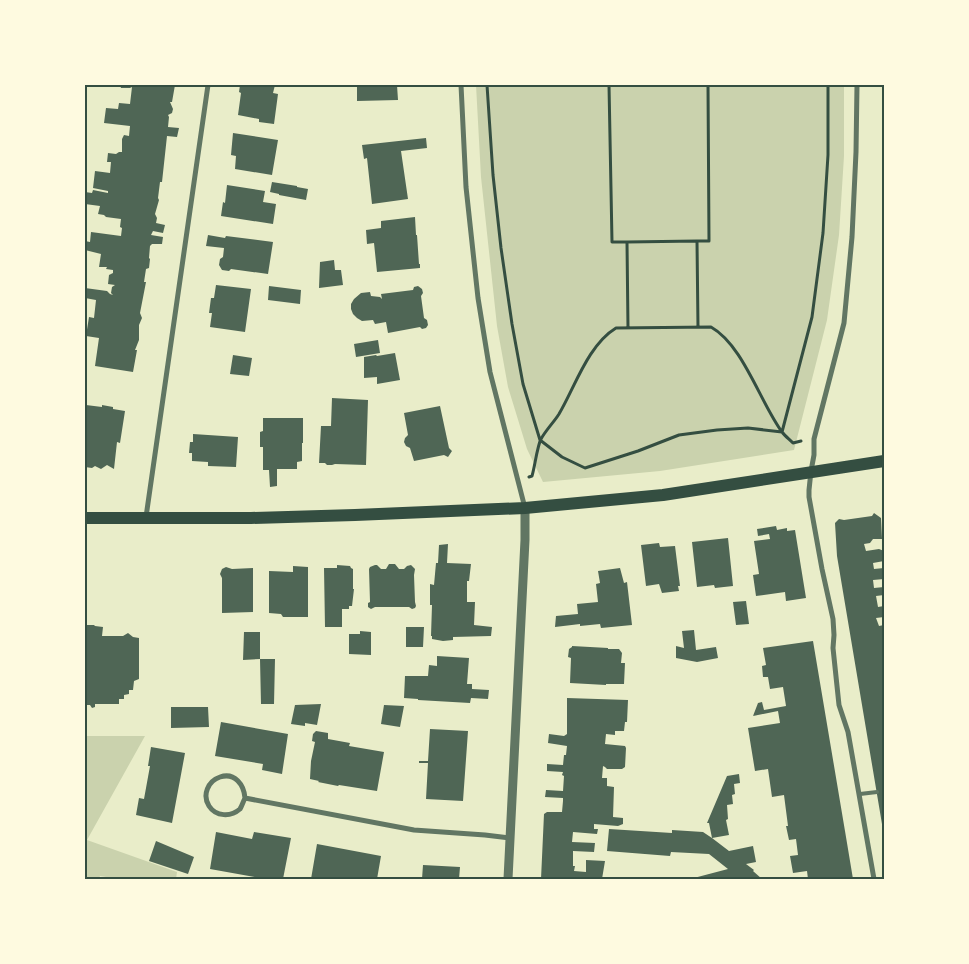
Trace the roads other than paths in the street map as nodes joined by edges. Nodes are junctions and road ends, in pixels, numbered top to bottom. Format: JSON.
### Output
{"nodes":[{"id":1,"x":208,"y":85,"type":"edge"},
{"id":2,"x":461,"y":85,"type":"edge"},
{"id":3,"x":857,"y":85,"type":"edge"},
{"id":4,"x":884,"y":461,"type":"edge"},
{"id":5,"x":811,"y":472,"type":"junction"},
{"id":6,"x":525,"y":508,"type":"junction"},
{"id":7,"x":85,"y":518,"type":"edge"},
{"id":8,"x":146,"y":518,"type":"junction"},
{"id":9,"x":877,"y":792,"type":"dead end"},
{"id":10,"x":860,"y":794,"type":"junction"},
{"id":11,"x":245,"y":798,"type":"junction"},
{"id":12,"x":510,"y":838,"type":"junction"},
{"id":13,"x":508,"y":879,"type":"edge"},
{"id":14,"x":874,"y":879,"type":"edge"}],
"edges":[{"from":1,"to":8,"type":"street"},
{"from":2,"to":6,"type":"street"},
{"from":3,"to":5,"type":"street"},
{"from":4,"to":5,"type":"main road"},
{"from":5,"to":6,"type":"main road"},
{"from":5,"to":10,"type":"street"},
{"from":6,"to":8,"type":"main road"},
{"from":6,"to":12,"type":"street"},
{"from":7,"to":8,"type":"main road"},
{"from":9,"to":10,"type":"lane"},
{"from":10,"to":14,"type":"street"},
{"from":11,"to":11,"type":"street"},
{"from":11,"to":12,"type":"street"},
{"from":12,"to":13,"type":"street"}]}
